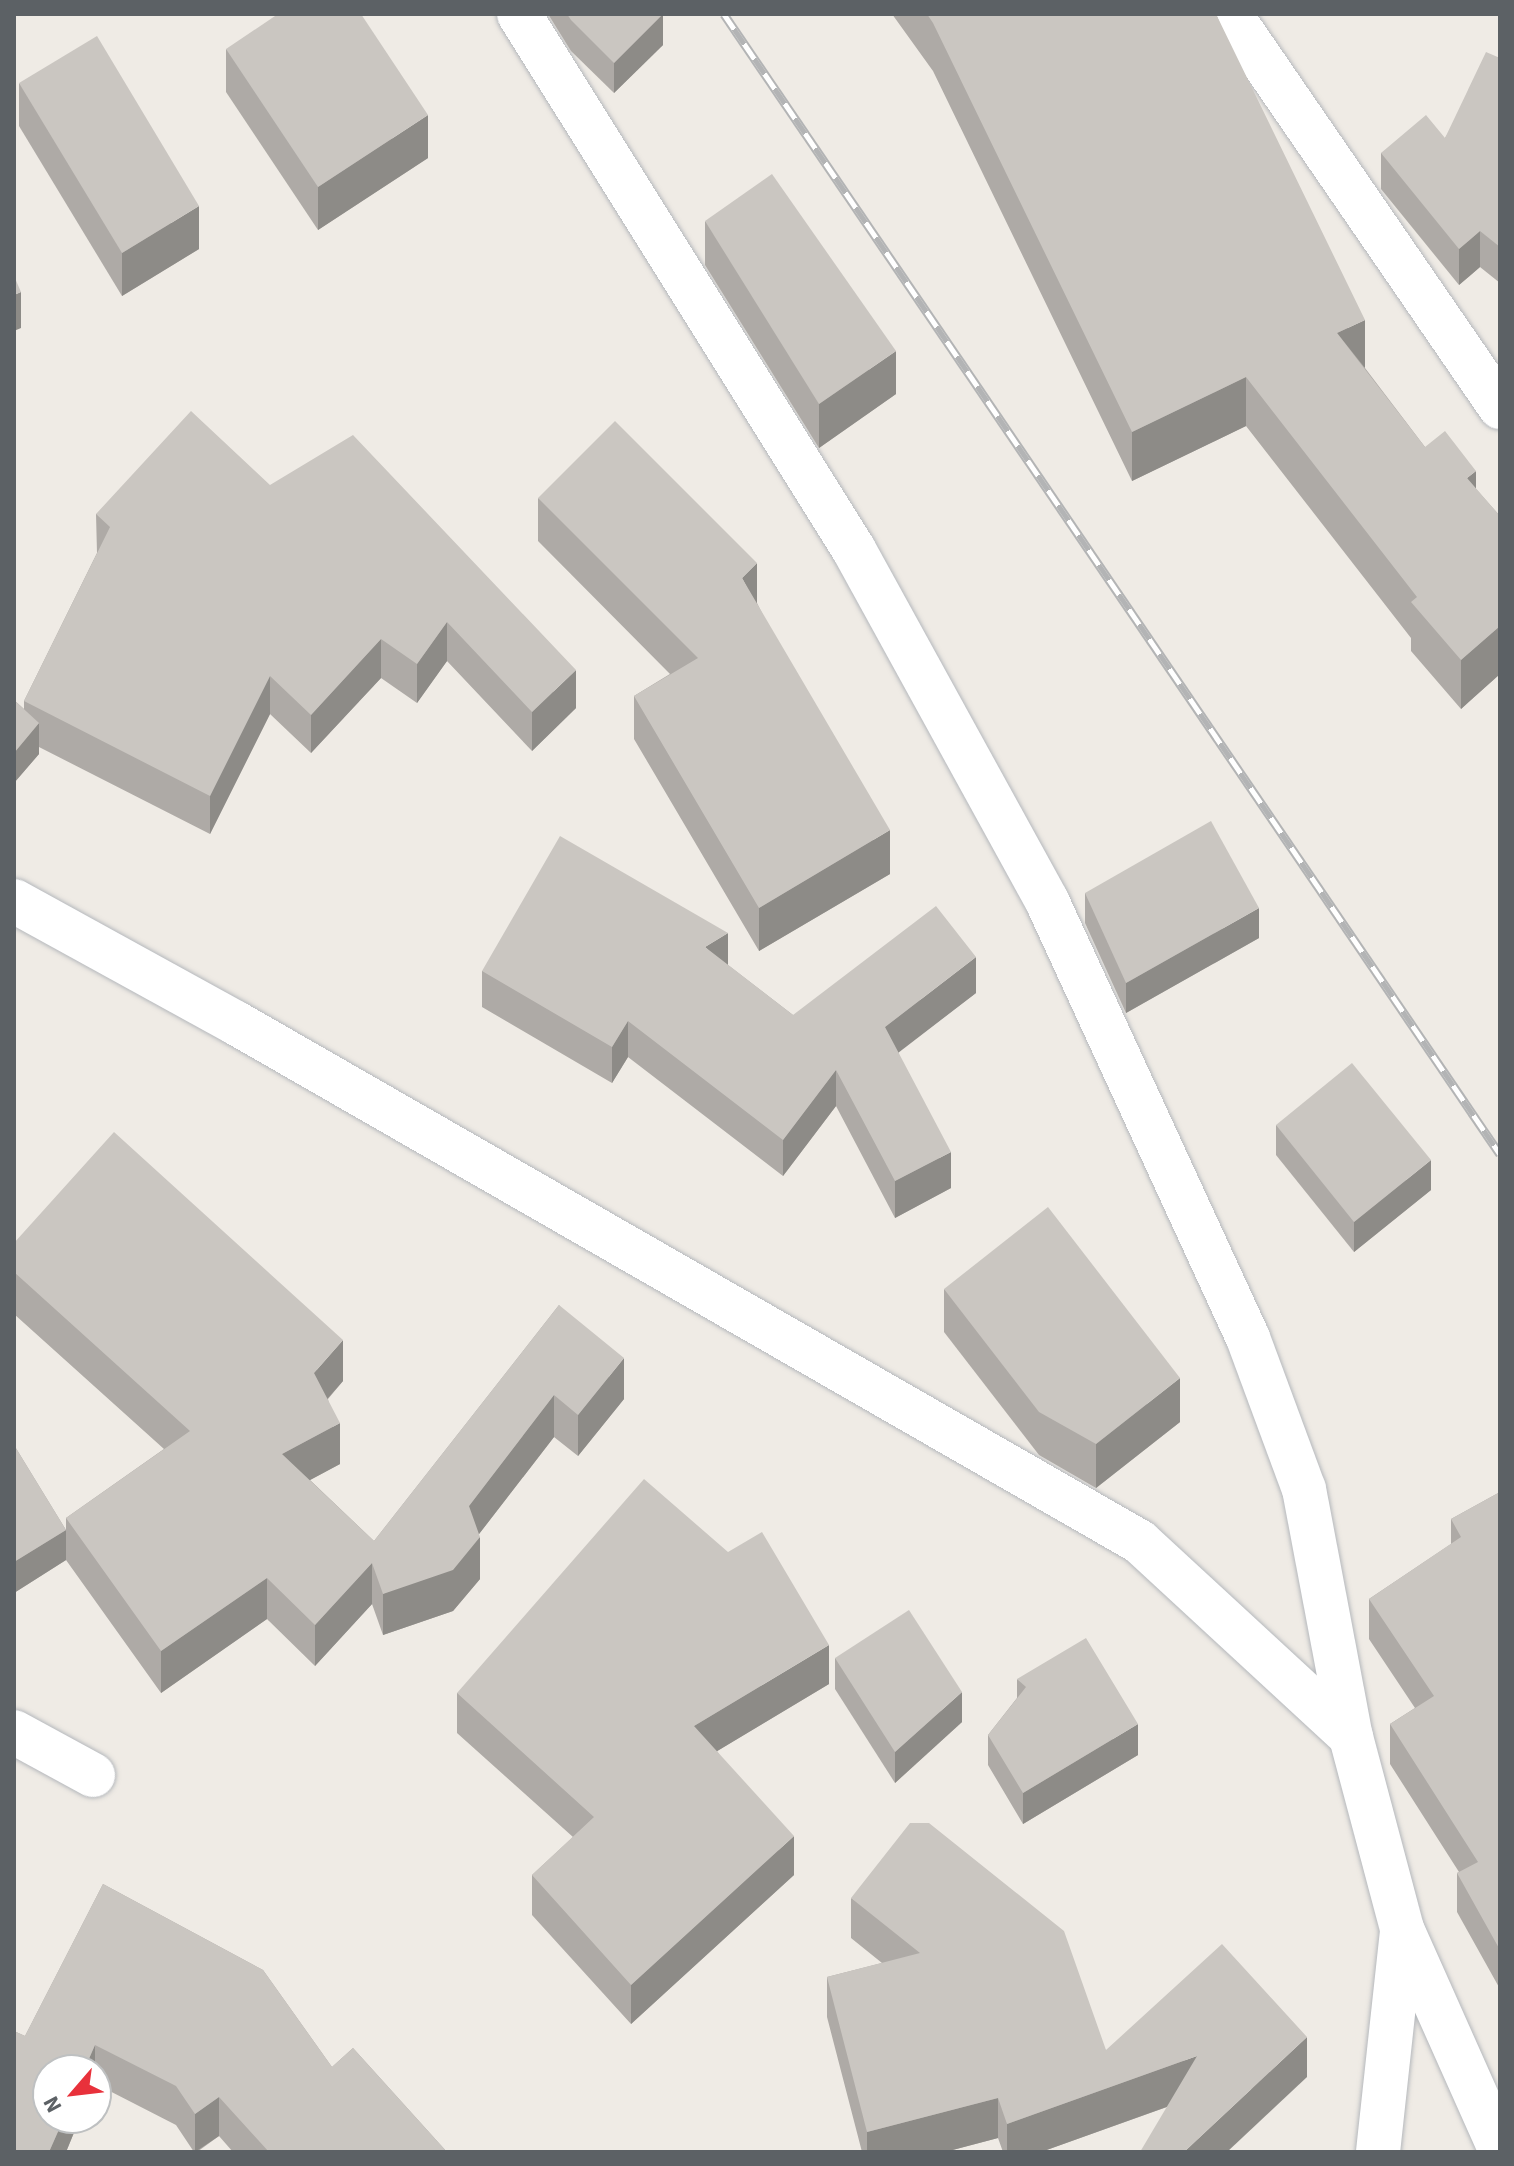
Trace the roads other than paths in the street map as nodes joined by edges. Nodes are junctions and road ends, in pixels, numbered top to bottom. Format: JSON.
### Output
{"nodes":[{"id":1,"x":519,"y":14,"type":"edge"},
{"id":2,"x":1230,"y":14,"type":"edge"},
{"id":3,"x":1500,"y":407,"type":"edge"},
{"id":4,"x":14,"y":901,"type":"edge"},
{"id":5,"x":14,"y":1732,"type":"edge"},
{"id":6,"x":1351,"y":1737,"type":"junction"},
{"id":7,"x":93,"y":1775,"type":"dead end"},
{"id":8,"x":1402,"y":1929,"type":"junction"},
{"id":9,"x":1500,"y":2149,"type":"edge"},
{"id":10,"x":1378,"y":2152,"type":"edge"}],
"edges":[{"from":1,"to":6,"type":"street"},
{"from":2,"to":3,"type":"street"},
{"from":4,"to":6,"type":"street"},
{"from":5,"to":7,"type":"street"},
{"from":6,"to":8,"type":"street"},
{"from":8,"to":9,"type":"street"},
{"from":8,"to":10,"type":"street"}]}
